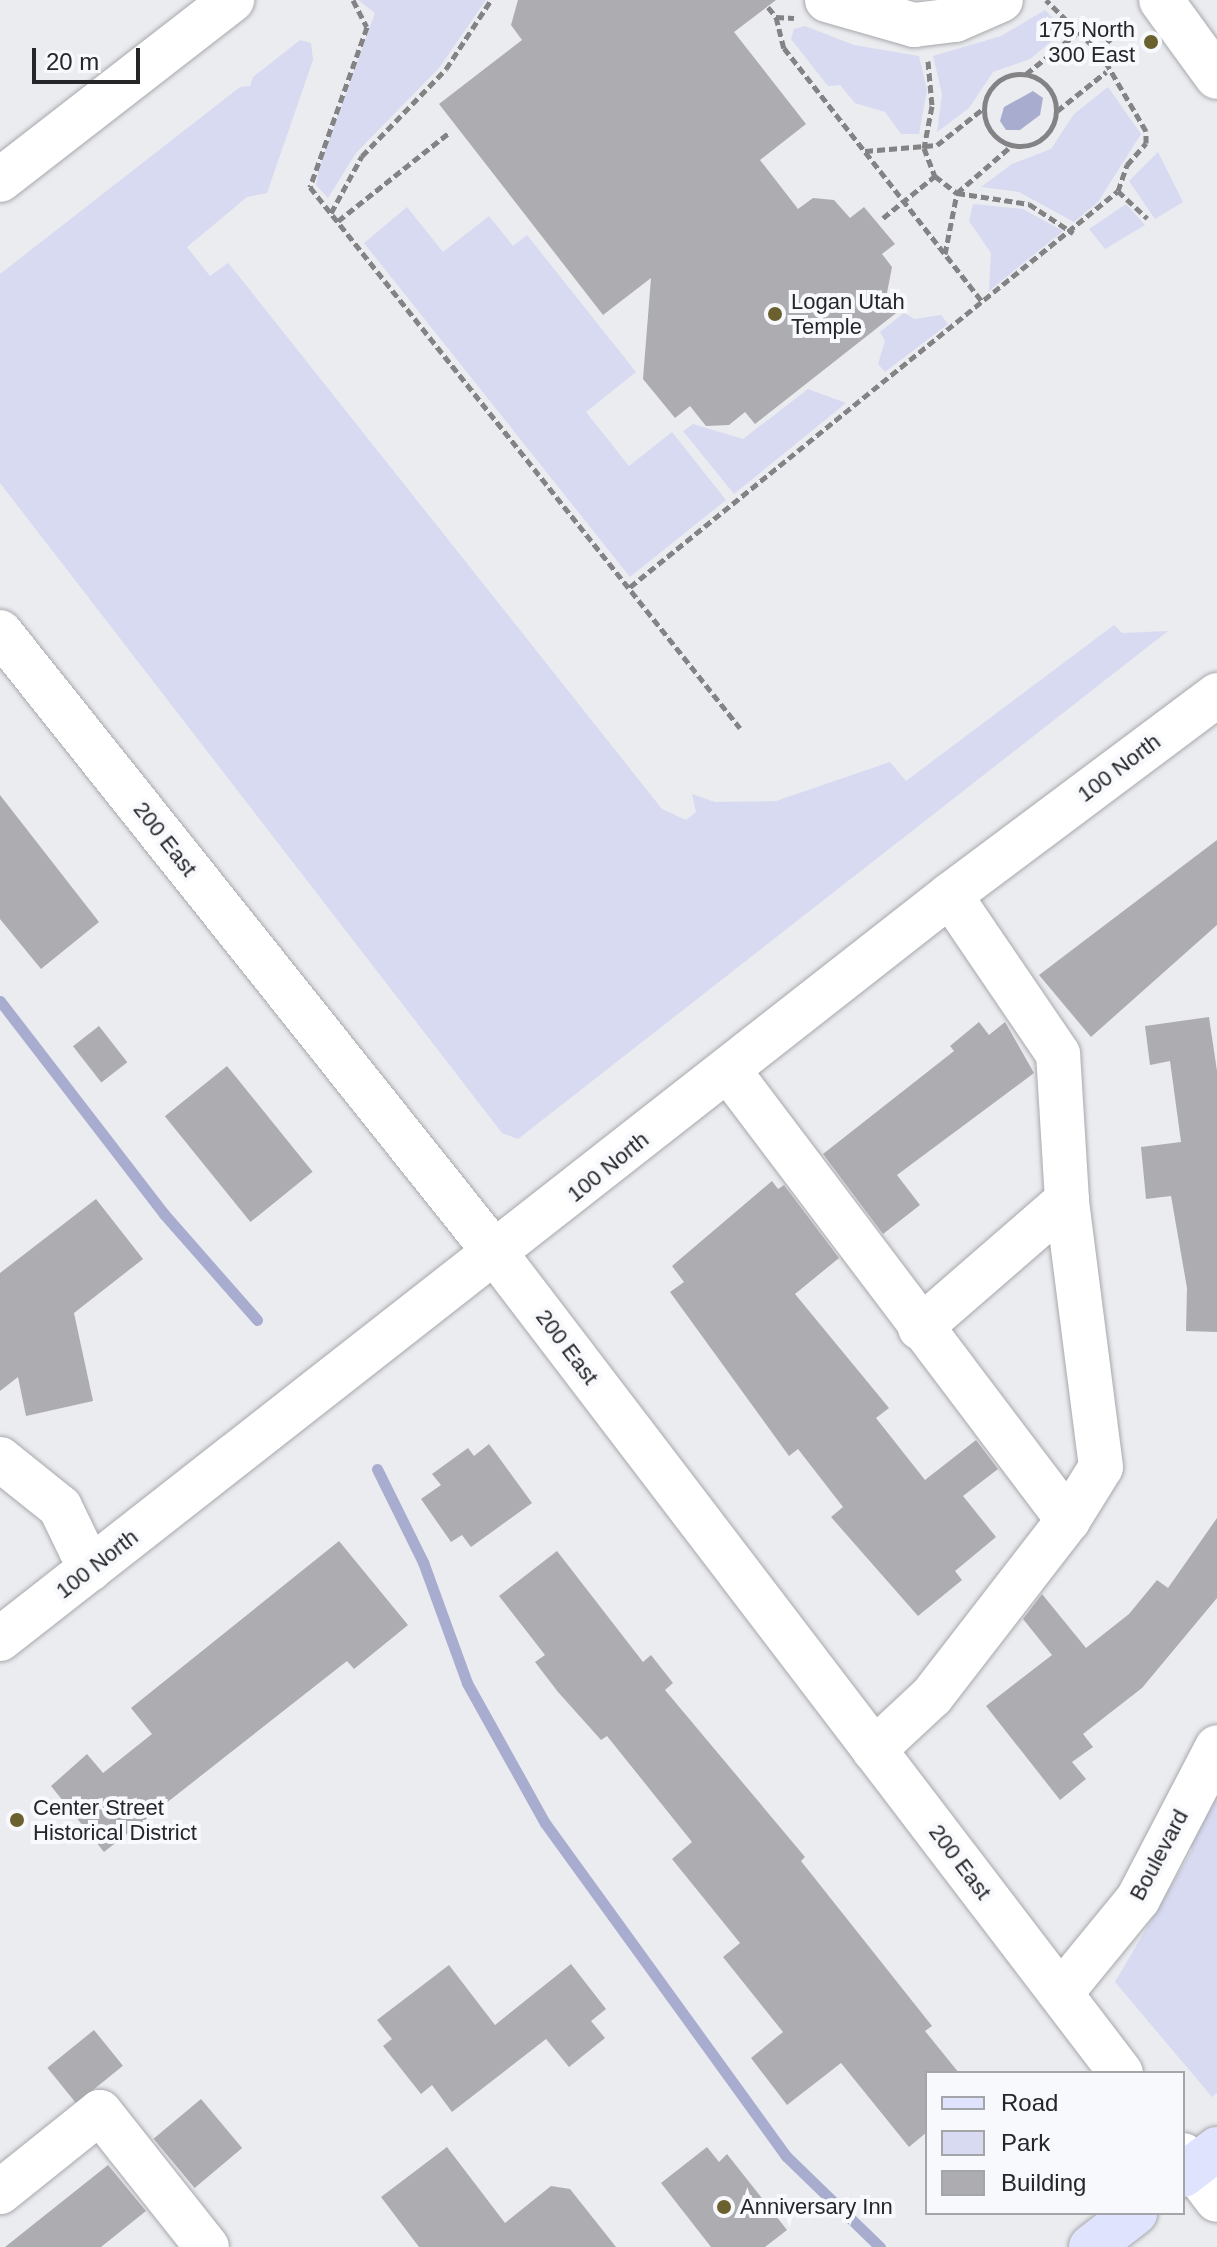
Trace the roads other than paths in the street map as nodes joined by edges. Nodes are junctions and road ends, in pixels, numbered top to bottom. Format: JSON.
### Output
{"nodes":[{"id":1,"x":232,"y":0,"type":"edge"},
{"id":2,"x":827,"y":0,"type":"edge"},
{"id":3,"x":1001,"y":0,"type":"edge"},
{"id":4,"x":1161,"y":0,"type":"edge"},
{"id":5,"x":1217,"y":77,"type":"edge"},
{"id":6,"x":0,"y":180,"type":"edge"},
{"id":7,"x":0,"y":632,"type":"edge"},
{"id":8,"x":1217,"y":695,"type":"edge"},
{"id":9,"x":950,"y":895,"type":"junction"},
{"id":10,"x":729,"y":1071,"type":"junction"},
{"id":11,"x":1067,"y":1200,"type":"junction"},
{"id":12,"x":496,"y":1254,"type":"junction"},
{"id":13,"x":920,"y":1328,"type":"junction"},
{"id":14,"x":0,"y":1459,"type":"edge"},
{"id":15,"x":1068,"y":1520,"type":"junction"},
{"id":16,"x":90,"y":1569,"type":"junction"},
{"id":17,"x":0,"y":1639,"type":"edge"},
{"id":18,"x":1217,"y":1747,"type":"edge"},
{"id":19,"x":874,"y":1750,"type":"junction"},
{"id":20,"x":1061,"y":1993,"type":"junction"},
{"id":21,"x":1120,"y":2071,"type":"edge"},
{"id":22,"x":0,"y":2192,"type":"edge"},
{"id":23,"x":1132,"y":2215,"type":"edge"},
{"id":24,"x":207,"y":2247,"type":"edge"},
{"id":25,"x":1091,"y":2247,"type":"edge"}],
"edges":[{"from":1,"to":6,"type":"street"},
{"from":2,"to":3,"type":"street"},
{"from":4,"to":5,"type":"street"},
{"from":7,"to":12,"type":"street","name":"200 East"},
{"from":8,"to":9,"type":"street","name":"100 North"},
{"from":9,"to":10,"type":"street","name":"100 North"},
{"from":9,"to":11,"type":"street"},
{"from":10,"to":12,"type":"street","name":"100 North"},
{"from":10,"to":13,"type":"street"},
{"from":11,"to":13,"type":"street"},
{"from":11,"to":15,"type":"street"},
{"from":12,"to":16,"type":"street","name":"100 North"},
{"from":12,"to":19,"type":"street","name":"200 East"},
{"from":13,"to":15,"type":"street"},
{"from":14,"to":16,"type":"street"},
{"from":15,"to":19,"type":"street"},
{"from":16,"to":17,"type":"street","name":"100 North"},
{"from":18,"to":20,"type":"street","name":"Boulevard"},
{"from":19,"to":20,"type":"street","name":"200 East"},
{"from":20,"to":21,"type":"street","name":"200 East"},
{"from":22,"to":24,"type":"street"},
{"from":23,"to":25,"type":"main road"}]}
